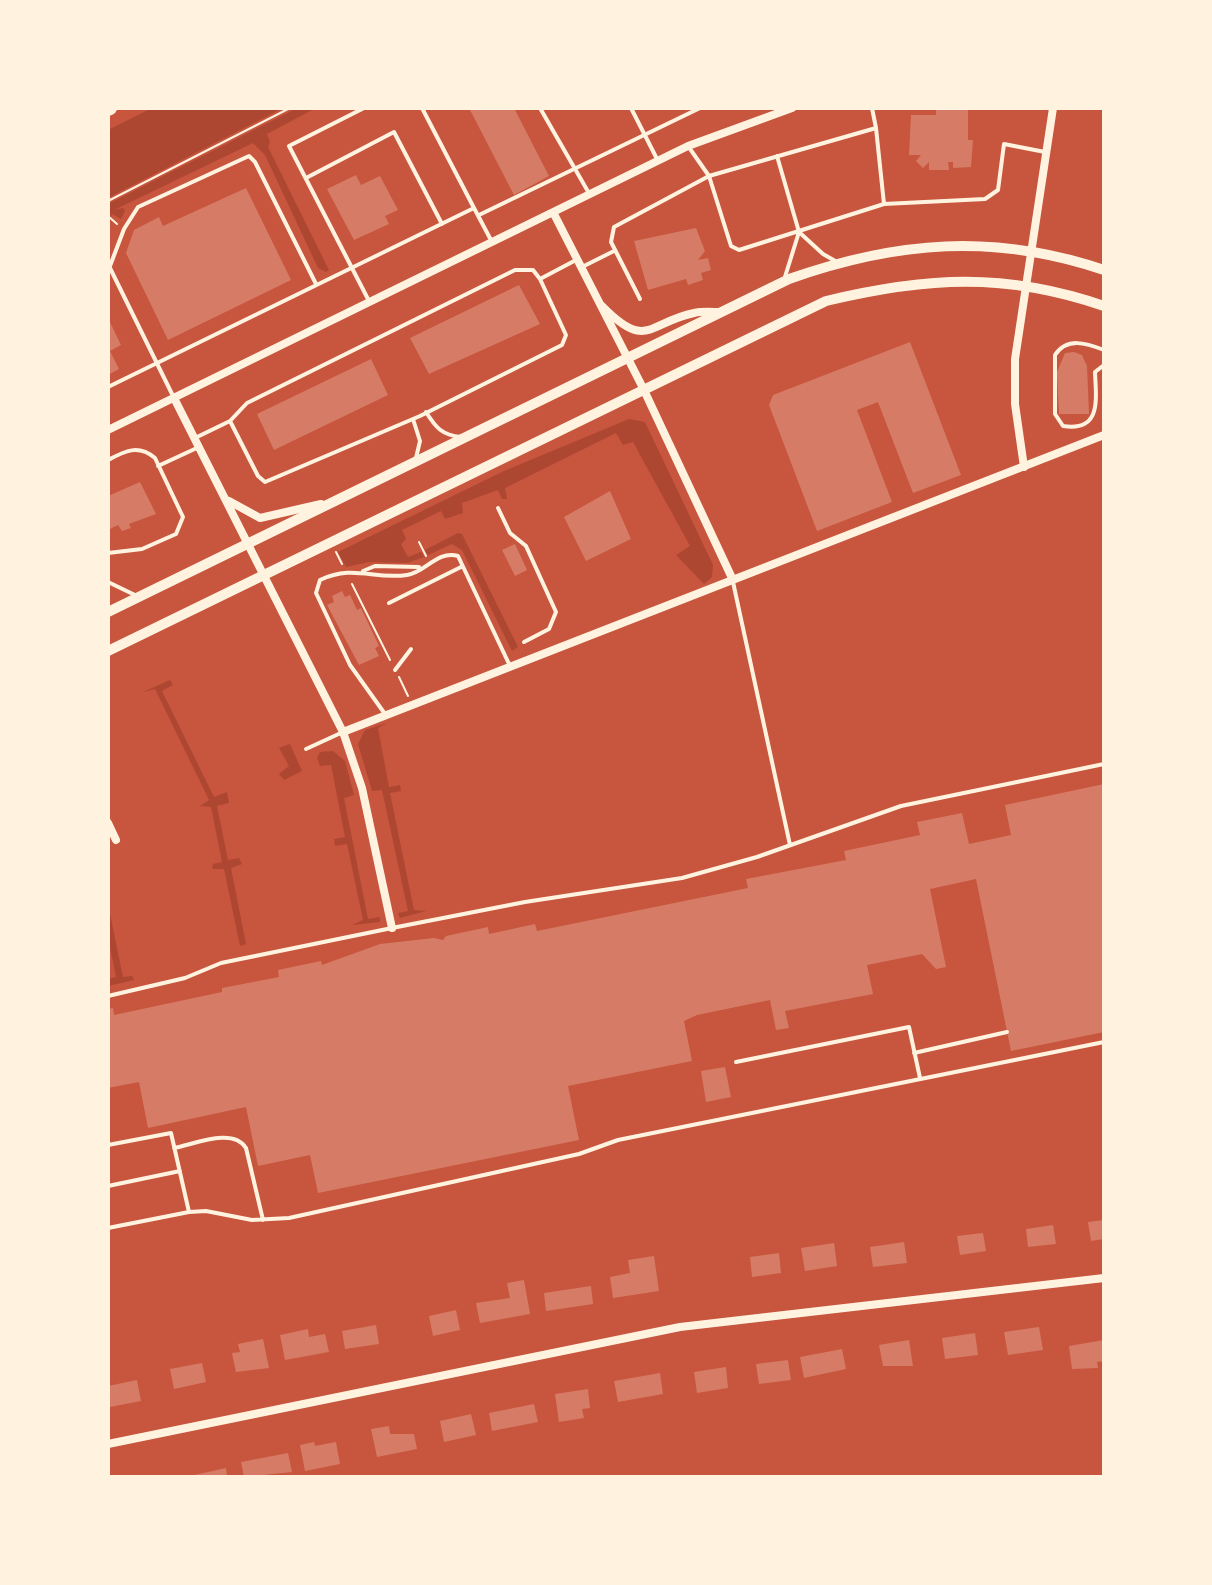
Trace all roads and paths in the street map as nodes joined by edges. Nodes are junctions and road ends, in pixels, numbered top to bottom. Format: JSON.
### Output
{"nodes":[{"id":1,"x":290,"y":108,"type":"edge"},
{"id":2,"x":364,"y":108,"type":"edge"},
{"id":3,"x":422,"y":108,"type":"edge"},
{"id":4,"x":540,"y":108,"type":"edge"},
{"id":5,"x":631,"y":108,"type":"edge"},
{"id":6,"x":700,"y":108,"type":"edge"},
{"id":7,"x":789,"y":108,"type":"edge"},
{"id":8,"x":872,"y":108,"type":"edge"},
{"id":9,"x":1053,"y":108,"type":"edge"},
{"id":10,"x":876,"y":128,"type":"junction"},
{"id":11,"x":644,"y":133,"type":"junction"},
{"id":12,"x":688,"y":146,"type":"junction"},
{"id":13,"x":1045,"y":152,"type":"junction"},
{"id":14,"x":777,"y":156,"type":"junction"},
{"id":15,"x":658,"y":161,"type":"junction"},
{"id":16,"x":572,"y":170,"type":"junction"},
{"id":17,"x":709,"y":176,"type":"junction"},
{"id":18,"x":306,"y":178,"type":"junction"},
{"id":19,"x":590,"y":196,"type":"junction"},
{"id":20,"x":108,"y":201,"type":"edge"},
{"id":21,"x":884,"y":204,"type":"junction"},
{"id":22,"x":474,"y":208,"type":"junction"},
{"id":23,"x":554,"y":214,"type":"junction"},
{"id":24,"x":479,"y":215,"type":"junction"},
{"id":25,"x":442,"y":224,"type":"junction"},
{"id":26,"x":799,"y":232,"type":"junction"},
{"id":27,"x":493,"y":244,"type":"junction"},
{"id":28,"x":1032,"y":249,"type":"junction"},
{"id":29,"x":614,"y":251,"type":"junction"},
{"id":30,"x":838,"y":262,"type":"junction"},
{"id":31,"x":578,"y":264,"type":"junction"},
{"id":32,"x":109,"y":265,"type":"edge"},
{"id":33,"x":353,"y":270,"type":"junction"},
{"id":34,"x":1104,"y":270,"type":"edge"},
{"id":35,"x":540,"y":279,"type":"junction"},
{"id":36,"x":783,"y":282,"type":"junction"},
{"id":37,"x":316,"y":285,"type":"junction"},
{"id":38,"x":1026,"y":285,"type":"junction"},
{"id":39,"x":640,"y":299,"type":"dead end"},
{"id":40,"x":597,"y":301,"type":"junction"},
{"id":41,"x":371,"y":304,"type":"junction"},
{"id":42,"x":1104,"y":306,"type":"edge"},
{"id":43,"x":721,"y":312,"type":"junction"},
{"id":44,"x":1104,"y":350,"type":"edge"},
{"id":45,"x":626,"y":358,"type":"junction"},
{"id":46,"x":157,"y":363,"type":"junction"},
{"id":47,"x":1104,"y":365,"type":"edge"},
{"id":48,"x":108,"y":387,"type":"edge"},
{"id":49,"x":643,"y":388,"type":"junction"},
{"id":50,"x":174,"y":398,"type":"junction"},
{"id":51,"x":426,"y":412,"type":"junction"},
{"id":52,"x":413,"y":419,"type":"junction"},
{"id":53,"x":230,"y":421,"type":"junction"},
{"id":54,"x":108,"y":430,"type":"edge"},
{"id":55,"x":1104,"y":435,"type":"edge"},
{"id":56,"x":463,"y":437,"type":"junction"},
{"id":57,"x":197,"y":442,"type":"junction"},
{"id":58,"x":109,"y":458,"type":"edge"},
{"id":59,"x":415,"y":460,"type":"junction"},
{"id":60,"x":158,"y":466,"type":"junction"},
{"id":61,"x":1024,"y":467,"type":"junction"},
{"id":62,"x":226,"y":500,"type":"junction"},
{"id":63,"x":330,"y":502,"type":"junction"},
{"id":64,"x":498,"y":508,"type":"dead end"},
{"id":65,"x":108,"y":542,"type":"edge"},
{"id":66,"x":248,"y":542,"type":"junction"},
{"id":67,"x":335,"y":550,"type":"dead end"},
{"id":68,"x":110,"y":552,"type":"edge"},
{"id":69,"x":419,"y":567,"type":"junction"},
{"id":70,"x":461,"y":567,"type":"junction"},
{"id":71,"x":346,"y":571,"type":"junction"},
{"id":72,"x":362,"y":571,"type":"junction"},
{"id":73,"x":264,"y":574,"type":"junction"},
{"id":74,"x":732,"y":578,"type":"junction"},
{"id":75,"x":108,"y":582,"type":"edge"},
{"id":76,"x":139,"y":596,"type":"junction"},
{"id":77,"x":389,"y":603,"type":"dead end"},
{"id":78,"x":108,"y":612,"type":"edge"},
{"id":79,"x":524,"y":642,"type":"dead end"},
{"id":80,"x":411,"y":649,"type":"dead end"},
{"id":81,"x":108,"y":651,"type":"edge"},
{"id":82,"x":510,"y":666,"type":"junction"},
{"id":83,"x":395,"y":670,"type":"junction"},
{"id":84,"x":412,"y":703,"type":"junction"},
{"id":85,"x":385,"y":714,"type":"junction"},
{"id":86,"x":343,"y":732,"type":"junction"},
{"id":87,"x":306,"y":749,"type":"dead end"},
{"id":88,"x":1104,"y":764,"type":"edge"},
{"id":89,"x":108,"y":823,"type":"edge"},
{"id":90,"x":112,"y":842,"type":"edge"},
{"id":91,"x":790,"y":845,"type":"junction"},
{"id":92,"x":392,"y":928,"type":"junction"},
{"id":93,"x":108,"y":996,"type":"edge"},
{"id":94,"x":1007,"y":1032,"type":"dead end"},
{"id":95,"x":1104,"y":1042,"type":"edge"},
{"id":96,"x":914,"y":1053,"type":"junction"},
{"id":97,"x":736,"y":1062,"type":"dead end"},
{"id":98,"x":920,"y":1078,"type":"junction"},
{"id":99,"x":108,"y":1145,"type":"edge"},
{"id":100,"x":174,"y":1148,"type":"junction"},
{"id":101,"x":180,"y":1171,"type":"junction"},
{"id":102,"x":108,"y":1186,"type":"edge"},
{"id":103,"x":189,"y":1212,"type":"junction"},
{"id":104,"x":263,"y":1220,"type":"junction"},
{"id":105,"x":108,"y":1228,"type":"edge"},
{"id":106,"x":1104,"y":1278,"type":"edge"},
{"id":107,"x":108,"y":1444,"type":"edge"}],
"edges":[{"from":1,"to":20,"type":"path"},
{"from":2,"to":18,"type":"lane"},
{"from":3,"to":22,"type":"lane"},
{"from":4,"to":16,"type":"lane"},
{"from":5,"to":11,"type":"lane"},
{"from":6,"to":11,"type":"lane"},
{"from":7,"to":12,"type":"street"},
{"from":8,"to":10,"type":"lane"},
{"from":9,"to":13,"type":"street"},
{"from":10,"to":14,"type":"lane"},
{"from":10,"to":21,"type":"lane"},
{"from":11,"to":15,"type":"lane"},
{"from":11,"to":16,"type":"lane"},
{"from":12,"to":15,"type":"street"},
{"from":12,"to":17,"type":"lane"},
{"from":13,"to":21,"type":"lane"},
{"from":13,"to":28,"type":"street"},
{"from":14,"to":17,"type":"lane"},
{"from":14,"to":26,"type":"lane"},
{"from":15,"to":19,"type":"street"},
{"from":16,"to":19,"type":"lane"},
{"from":16,"to":24,"type":"lane"},
{"from":17,"to":26,"type":"lane"},
{"from":17,"to":29,"type":"lane"},
{"from":18,"to":25,"type":"lane"},
{"from":18,"to":33,"type":"lane"},
{"from":19,"to":23,"type":"street"},
{"from":21,"to":26,"type":"lane"},
{"from":22,"to":24,"type":"lane"},
{"from":22,"to":25,"type":"lane"},
{"from":23,"to":27,"type":"street"},
{"from":23,"to":31,"type":"street"},
{"from":24,"to":27,"type":"lane"},
{"from":25,"to":33,"type":"lane"},
{"from":26,"to":30,"type":"lane"},
{"from":26,"to":36,"type":"lane"},
{"from":27,"to":41,"type":"street"},
{"from":28,"to":30,"type":"street"},
{"from":28,"to":34,"type":"street"},
{"from":28,"to":38,"type":"street"},
{"from":29,"to":31,"type":"lane"},
{"from":29,"to":39,"type":"lane"},
{"from":30,"to":36,"type":"street"},
{"from":31,"to":35,"type":"lane"},
{"from":31,"to":40,"type":"street"},
{"from":32,"to":37,"type":"lane"},
{"from":32,"to":46,"type":"lane"},
{"from":33,"to":37,"type":"lane"},
{"from":33,"to":41,"type":"lane"},
{"from":35,"to":51,"type":"lane"},
{"from":35,"to":53,"type":"lane"},
{"from":36,"to":43,"type":"street"},
{"from":37,"to":46,"type":"lane"},
{"from":38,"to":42,"type":"street"},
{"from":38,"to":49,"type":"street"},
{"from":38,"to":61,"type":"street"},
{"from":40,"to":43,"type":"street"},
{"from":40,"to":45,"type":"street"},
{"from":41,"to":50,"type":"street"},
{"from":43,"to":45,"type":"street"},
{"from":44,"to":47,"type":"lane"},
{"from":45,"to":49,"type":"street"},
{"from":45,"to":56,"type":"street"},
{"from":46,"to":48,"type":"lane"},
{"from":46,"to":50,"type":"lane"},
{"from":49,"to":73,"type":"street"},
{"from":49,"to":74,"type":"street"},
{"from":50,"to":54,"type":"street"},
{"from":50,"to":57,"type":"street"},
{"from":51,"to":52,"type":"lane"},
{"from":51,"to":56,"type":"lane"},
{"from":52,"to":53,"type":"lane"},
{"from":52,"to":59,"type":"lane"},
{"from":53,"to":57,"type":"lane"},
{"from":55,"to":61,"type":"street"},
{"from":56,"to":59,"type":"street"},
{"from":57,"to":60,"type":"lane"},
{"from":57,"to":62,"type":"street"},
{"from":58,"to":60,"type":"lane"},
{"from":59,"to":63,"type":"street"},
{"from":60,"to":68,"type":"lane"},
{"from":61,"to":74,"type":"street"},
{"from":62,"to":63,"type":"street"},
{"from":62,"to":66,"type":"street"},
{"from":63,"to":66,"type":"street"},
{"from":64,"to":79,"type":"lane"},
{"from":65,"to":68,"type":"lane"},
{"from":66,"to":73,"type":"street"},
{"from":66,"to":76,"type":"street"},
{"from":67,"to":71,"type":"path"},
{"from":69,"to":70,"type":"lane"},
{"from":69,"to":72,"type":"lane"},
{"from":69,"to":72,"type":"lane"},
{"from":70,"to":77,"type":"lane"},
{"from":70,"to":82,"type":"lane"},
{"from":71,"to":72,"type":"lane"},
{"from":71,"to":83,"type":"path"},
{"from":71,"to":85,"type":"lane"},
{"from":73,"to":81,"type":"street"},
{"from":73,"to":86,"type":"street"},
{"from":74,"to":82,"type":"street"},
{"from":74,"to":91,"type":"lane"},
{"from":75,"to":76,"type":"lane"},
{"from":76,"to":78,"type":"street"},
{"from":80,"to":83,"type":"lane"},
{"from":82,"to":84,"type":"street"},
{"from":83,"to":84,"type":"path"},
{"from":84,"to":85,"type":"street"},
{"from":85,"to":86,"type":"street"},
{"from":86,"to":87,"type":"lane"},
{"from":86,"to":92,"type":"street"},
{"from":88,"to":91,"type":"lane"},
{"from":89,"to":90,"type":"street"},
{"from":91,"to":92,"type":"lane"},
{"from":92,"to":93,"type":"lane"},
{"from":94,"to":96,"type":"lane"},
{"from":95,"to":98,"type":"lane"},
{"from":96,"to":97,"type":"lane"},
{"from":96,"to":98,"type":"lane"},
{"from":98,"to":104,"type":"lane"},
{"from":99,"to":100,"type":"lane"},
{"from":100,"to":101,"type":"lane"},
{"from":100,"to":104,"type":"lane"},
{"from":101,"to":102,"type":"lane"},
{"from":101,"to":103,"type":"lane"},
{"from":103,"to":104,"type":"lane"},
{"from":103,"to":105,"type":"lane"},
{"from":106,"to":107,"type":"street"}]}
